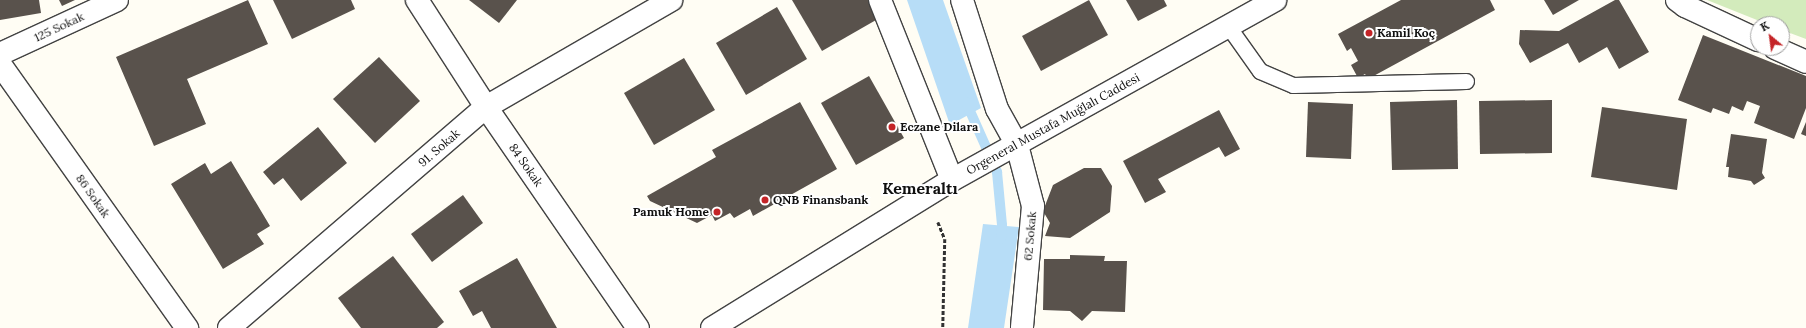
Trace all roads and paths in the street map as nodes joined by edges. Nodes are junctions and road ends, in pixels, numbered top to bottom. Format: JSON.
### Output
{"nodes":[{"id":1,"x":117,"y":0,"type":"edge"},
{"id":2,"x":417,"y":0,"type":"edge"},
{"id":3,"x":671,"y":0,"type":"edge"},
{"id":4,"x":880,"y":0,"type":"edge"},
{"id":5,"x":962,"y":0,"type":"edge"},
{"id":6,"x":1275,"y":0,"type":"edge"},
{"id":7,"x":1677,"y":0,"type":"edge"},
{"id":8,"x":1228,"y":26,"type":"junction"},
{"id":9,"x":1750,"y":36,"type":"edge"},
{"id":10,"x":0,"y":54,"type":"edge"},
{"id":11,"x":1790,"y":55,"type":"edge"},
{"id":12,"x":1806,"y":62,"type":"edge"},
{"id":13,"x":0,"y":64,"type":"edge"},
{"id":14,"x":1466,"y":81,"type":"dead end"},
{"id":15,"x":486,"y":107,"type":"junction"},
{"id":16,"x":1014,"y":147,"type":"junction"},
{"id":17,"x":952,"y":180,"type":"junction"},
{"id":18,"x":928,"y":194,"type":"junction"},
{"id":19,"x":186,"y":328,"type":"edge"},
{"id":20,"x":230,"y":328,"type":"edge"},
{"id":21,"x":638,"y":328,"type":"edge"},
{"id":22,"x":712,"y":328,"type":"edge"},
{"id":23,"x":943,"y":328,"type":"edge"},
{"id":24,"x":1022,"y":328,"type":"edge"}],
"edges":[{"from":1,"to":10,"type":"street","name":"125 Sokak"},
{"from":2,"to":15,"type":"street","name":"84 Sokak"},
{"from":3,"to":15,"type":"street","name":"91. Sokak"},
{"from":4,"to":17,"type":"street"},
{"from":5,"to":16,"type":"street","name":"62 Sokak"},
{"from":6,"to":8,"type":"street","name":"Orgeneral Mustafa Muğlalı Caddesi"},
{"from":7,"to":9,"type":"street"},
{"from":8,"to":14,"type":"lane"},
{"from":8,"to":16,"type":"street","name":"Orgeneral Mustafa Muğlalı Caddesi"},
{"from":11,"to":12,"type":"street"},
{"from":13,"to":19,"type":"street","name":"86 Sokak"},
{"from":15,"to":20,"type":"street","name":"91. Sokak"},
{"from":15,"to":21,"type":"street","name":"84 Sokak"},
{"from":16,"to":17,"type":"street","name":"Orgeneral Mustafa Muğlalı Caddesi"},
{"from":16,"to":24,"type":"street","name":"62 Sokak"},
{"from":17,"to":18,"type":"street","name":"Orgeneral Mustafa Muğlalı Caddesi"},
{"from":18,"to":22,"type":"street","name":"Orgeneral Mustafa Muğlalı Caddesi"},
{"from":18,"to":23,"type":"path"}]}
